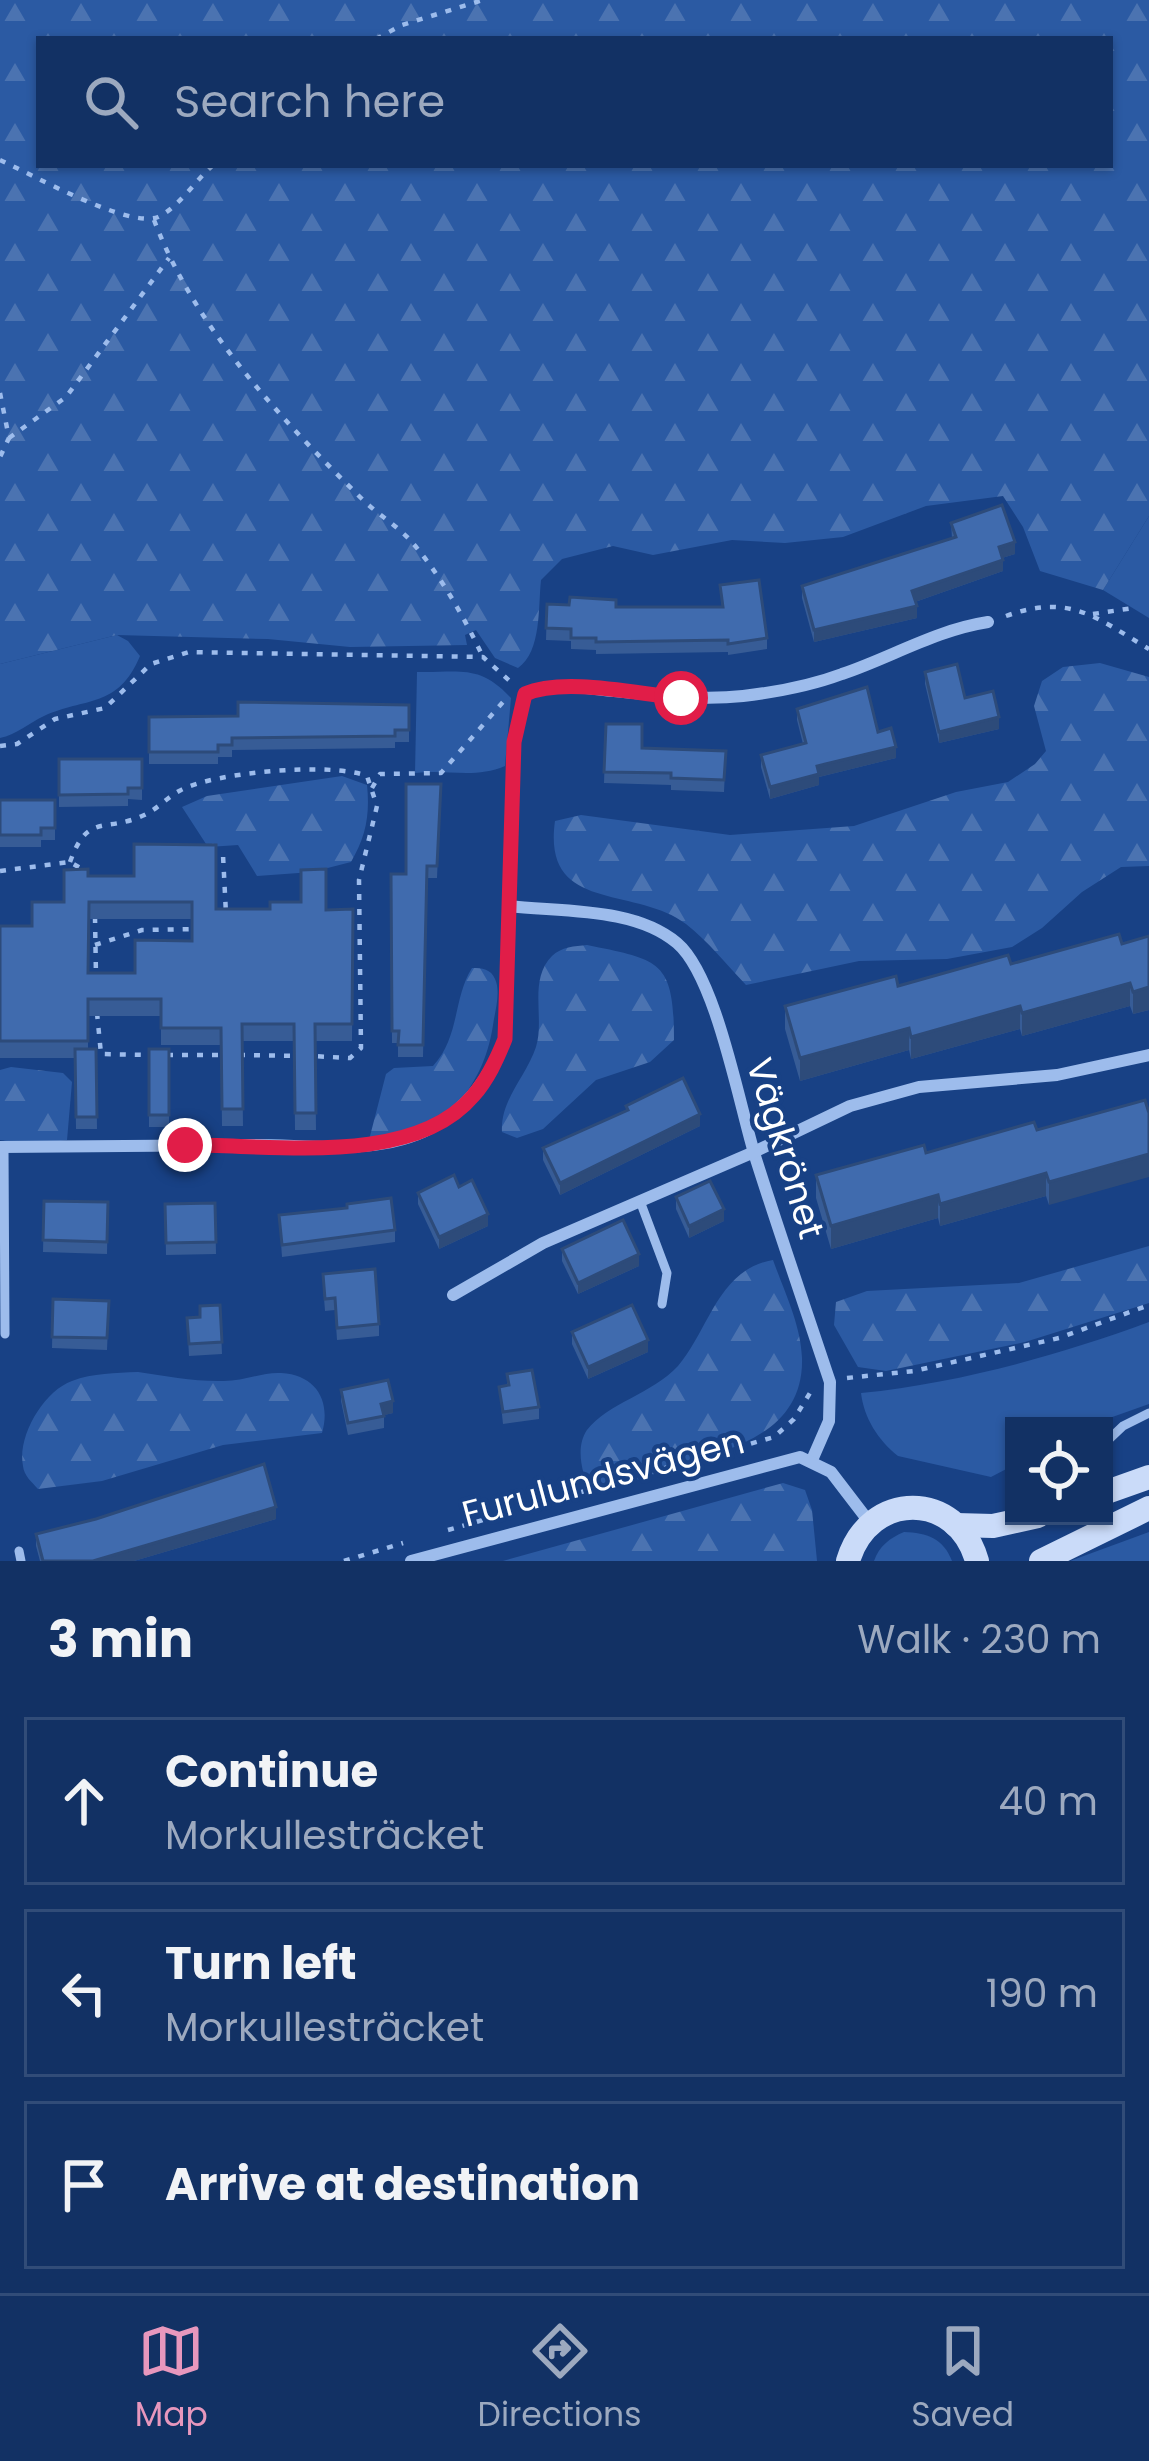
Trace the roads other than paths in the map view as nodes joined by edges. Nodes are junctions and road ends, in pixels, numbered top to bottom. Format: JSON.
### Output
{"nodes":[{"id":1,"x":988,"y":622,"type":"road end"},
{"id":2,"x":509,"y":906,"type":"junction"},
{"id":3,"x":1149,"y":1055,"type":"edge"},
{"id":4,"x":2,"y":1148,"type":"edge"},
{"id":5,"x":754,"y":1152,"type":"junction"},
{"id":6,"x":640,"y":1201,"type":"junction"},
{"id":7,"x":453,"y":1295,"type":"dead end"},
{"id":8,"x":662,"y":1304,"type":"dead end"},
{"id":9,"x":5,"y":1334,"type":"dead end"},
{"id":10,"x":1149,"y":1413,"type":"edge"},
{"id":11,"x":1113,"y":1435,"type":"edge"},
{"id":12,"x":812,"y":1460,"type":"junction"},
{"id":13,"x":1149,"y":1477,"type":"edge"},
{"id":14,"x":1113,"y":1490,"type":"edge"},
{"id":15,"x":1149,"y":1508,"type":"edge"},
{"id":16,"x":870,"y":1523,"type":"junction"},
{"id":17,"x":1005,"y":1523,"type":"edge"},
{"id":18,"x":956,"y":1525,"type":"junction"},
{"id":19,"x":847,"y":1556,"type":"edge"},
{"id":20,"x":411,"y":1561,"type":"edge"},
{"id":21,"x":977,"y":1561,"type":"edge"},
{"id":22,"x":1041,"y":1561,"type":"edge"}],
"edges":[{"from":1,"to":2,"type":"street"},
{"from":2,"to":4,"type":"street"},
{"from":2,"to":5,"type":"street","name":"Vägkrönet"},
{"from":3,"to":5,"type":"street"},
{"from":4,"to":9,"type":"lane"},
{"from":5,"to":6,"type":"street"},
{"from":5,"to":12,"type":"street","name":"Vägkrönet"},
{"from":6,"to":7,"type":"street"},
{"from":6,"to":8,"type":"lane"},
{"from":10,"to":11,"type":"lane"},
{"from":12,"to":16,"type":"street"},
{"from":12,"to":20,"type":"street","name":"Furulundsvägen"},
{"from":13,"to":14,"type":"street"},
{"from":15,"to":22,"type":"street"},
{"from":16,"to":18,"type":"street"},
{"from":16,"to":19,"type":"street"},
{"from":17,"to":18,"type":"street"},
{"from":18,"to":21,"type":"street"}]}
